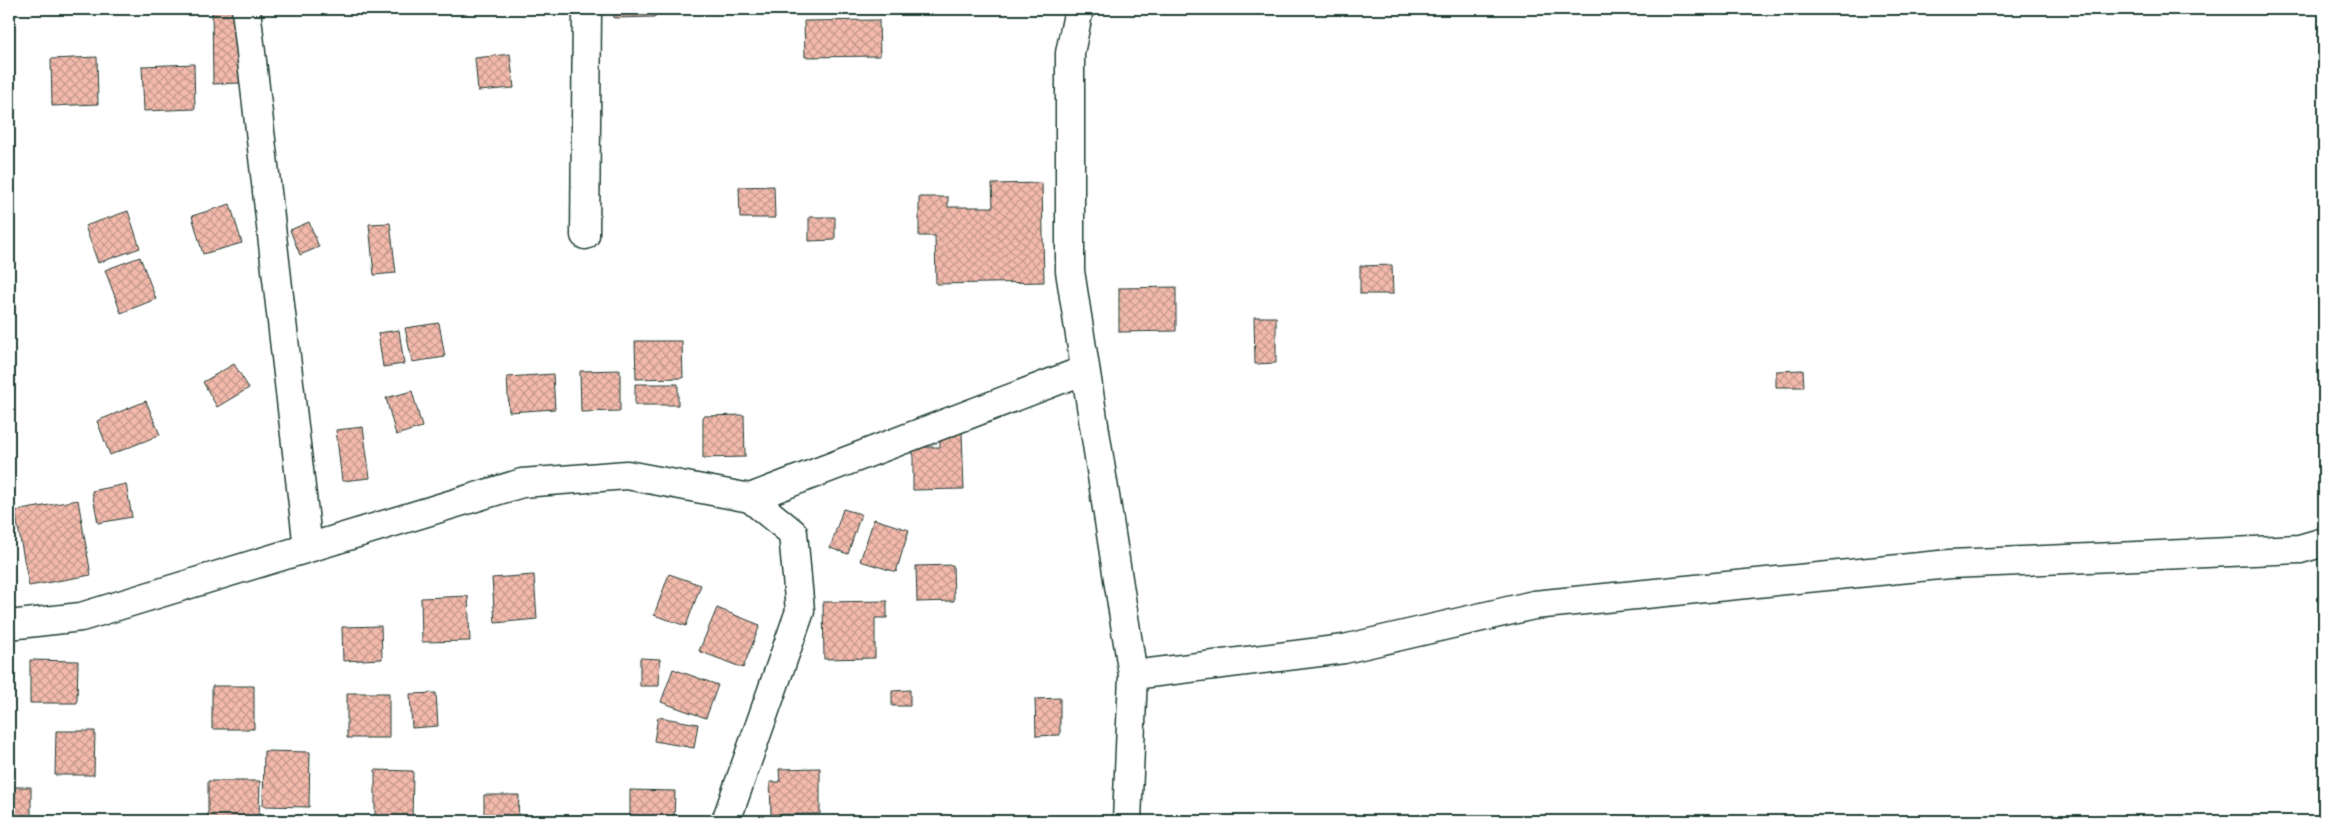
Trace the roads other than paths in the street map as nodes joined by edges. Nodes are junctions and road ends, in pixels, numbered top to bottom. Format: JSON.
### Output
{"nodes":[{"id":1,"x":246,"y":9,"type":"edge"},
{"id":2,"x":586,"y":9,"type":"edge"},
{"id":3,"x":1079,"y":9,"type":"edge"},
{"id":4,"x":585,"y":236,"type":"dead end"},
{"id":5,"x":1085,"y":370,"type":"junction"},
{"id":6,"x":750,"y":498,"type":"junction"},
{"id":7,"x":2324,"y":542,"type":"edge"},
{"id":8,"x":308,"y":548,"type":"junction"},
{"id":9,"x":9,"y":625,"type":"edge"},
{"id":10,"x":1133,"y":675,"type":"junction"},
{"id":11,"x":726,"y":821,"type":"edge"},
{"id":12,"x":1127,"y":821,"type":"edge"}],
"edges":[{"from":1,"to":8,"type":"street"},
{"from":2,"to":4,"type":"street"},
{"from":3,"to":5,"type":"street"},
{"from":5,"to":6,"type":"street"},
{"from":5,"to":10,"type":"street"},
{"from":6,"to":8,"type":"street"},
{"from":6,"to":11,"type":"street"},
{"from":7,"to":10,"type":"street"},
{"from":8,"to":9,"type":"street"},
{"from":10,"to":12,"type":"street"}]}
